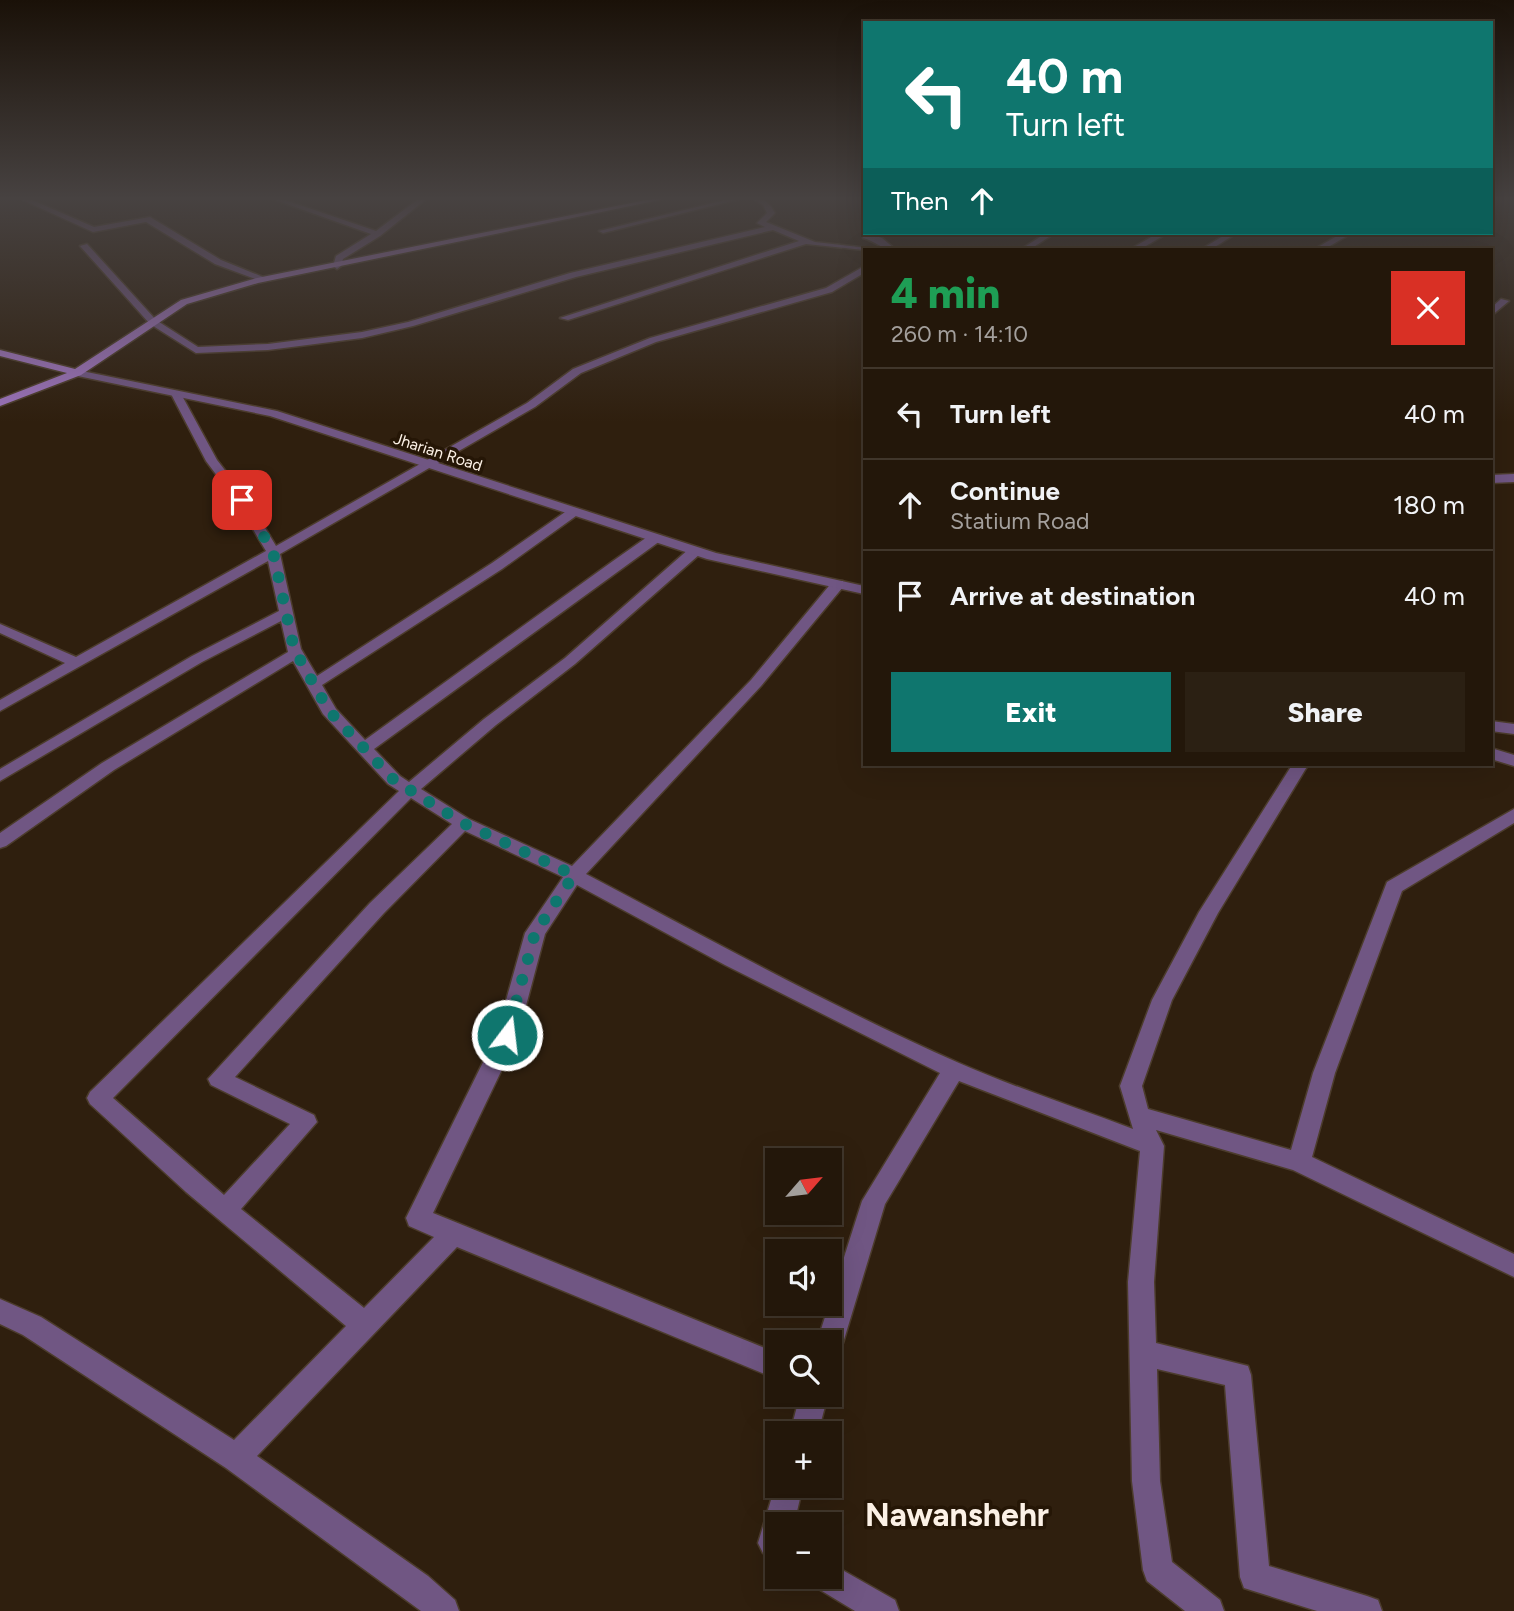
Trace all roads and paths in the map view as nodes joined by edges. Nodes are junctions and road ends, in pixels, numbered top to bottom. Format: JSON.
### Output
{"nodes":[{"id":1,"x":108,"y":272,"type":"edge"},
{"id":2,"x":246,"y":272,"type":"edge"},
{"id":3,"x":302,"y":272,"type":"edge"},
{"id":4,"x":585,"y":272,"type":"edge"},
{"id":5,"x":709,"y":272,"type":"edge"},
{"id":6,"x":857,"y":272,"type":"edge"},
{"id":7,"x":264,"y":279,"type":"junction"},
{"id":8,"x":1504,"y":301,"type":"dead end"},
{"id":9,"x":1493,"y":311,"type":"edge"},
{"id":10,"x":565,"y":318,"type":"dead end"},
{"id":11,"x":153,"y":322,"type":"junction"},
{"id":12,"x":0,"y":353,"type":"edge"},
{"id":13,"x":77,"y":373,"type":"junction"},
{"id":14,"x":175,"y":392,"type":"junction"},
{"id":15,"x":0,"y":403,"type":"edge"},
{"id":16,"x":428,"y":466,"type":"junction"},
{"id":17,"x":1514,"y":478,"type":"edge"},
{"id":18,"x":1493,"y":479,"type":"edge"},
{"id":19,"x":572,"y":513,"type":"junction"},
{"id":20,"x":655,"y":538,"type":"junction"},
{"id":21,"x":695,"y":551,"type":"junction"},
{"id":22,"x":273,"y":552,"type":"junction"},
{"id":23,"x":838,"y":584,"type":"junction"},
{"id":24,"x":863,"y":590,"type":"edge"},
{"id":25,"x":286,"y":612,"type":"junction"},
{"id":26,"x":0,"y":628,"type":"edge"},
{"id":27,"x":297,"y":653,"type":"junction"},
{"id":28,"x":76,"y":663,"type":"junction"},
{"id":29,"x":314,"y":684,"type":"junction"},
{"id":30,"x":0,"y":706,"type":"edge"},
{"id":31,"x":1493,"y":726,"type":"edge"},
{"id":32,"x":1514,"y":729,"type":"edge"},
{"id":33,"x":364,"y":748,"type":"junction"},
{"id":34,"x":1493,"y":754,"type":"edge"},
{"id":35,"x":1514,"y":761,"type":"edge"},
{"id":36,"x":1299,"y":766,"type":"edge"},
{"id":37,"x":0,"y":776,"type":"edge"},
{"id":38,"x":410,"y":790,"type":"junction"},
{"id":39,"x":1514,"y":815,"type":"edge"},
{"id":40,"x":463,"y":823,"type":"junction"},
{"id":41,"x":0,"y":842,"type":"edge"},
{"id":42,"x":574,"y":875,"type":"junction"},
{"id":43,"x":954,"y":1070,"type":"junction"},
{"id":44,"x":1138,"y":1115,"type":"junction"},
{"id":45,"x":1152,"y":1146,"type":"junction"},
{"id":46,"x":1299,"y":1163,"type":"junction"},
{"id":47,"x":225,"y":1209,"type":"junction"},
{"id":48,"x":453,"y":1234,"type":"junction"},
{"id":49,"x":1514,"y":1266,"type":"edge"},
{"id":50,"x":0,"y":1311,"type":"edge"},
{"id":51,"x":365,"y":1325,"type":"junction"},
{"id":52,"x":834,"y":1330,"type":"edge"},
{"id":53,"x":1143,"y":1353,"type":"junction"},
{"id":54,"x":765,"y":1361,"type":"edge"},
{"id":55,"x":236,"y":1458,"type":"junction"},
{"id":56,"x":842,"y":1586,"type":"edge"},
{"id":57,"x":444,"y":1611,"type":"edge"},
{"id":58,"x":884,"y":1611,"type":"edge"},
{"id":59,"x":1209,"y":1611,"type":"edge"},
{"id":60,"x":1367,"y":1611,"type":"edge"}],
"edges":[{"from":1,"to":11,"type":"street"},
{"from":2,"to":7,"type":"street"},
{"from":3,"to":7,"type":"main road"},
{"from":4,"to":11,"type":"street"},
{"from":5,"to":10,"type":"street"},
{"from":6,"to":16,"type":"street"},
{"from":7,"to":11,"type":"main road"},
{"from":8,"to":9,"type":"street"},
{"from":11,"to":13,"type":"main road"},
{"from":12,"to":13,"type":"main road","name":"Jharian Road"},
{"from":13,"to":14,"type":"street","name":"Jharian Road"},
{"from":13,"to":15,"type":"main road"},
{"from":14,"to":16,"type":"street","name":"Jharian Road"},
{"from":14,"to":22,"type":"street"},
{"from":16,"to":19,"type":"street","name":"Jharian Road"},
{"from":16,"to":22,"type":"street"},
{"from":17,"to":18,"type":"street"},
{"from":19,"to":20,"type":"street","name":"Jharian Road"},
{"from":19,"to":29,"type":"street"},
{"from":20,"to":21,"type":"street","name":"Jharian Road"},
{"from":20,"to":33,"type":"street"},
{"from":21,"to":23,"type":"street","name":"Jharian Road"},
{"from":21,"to":38,"type":"street"},
{"from":22,"to":25,"type":"street"},
{"from":22,"to":28,"type":"street"},
{"from":23,"to":24,"type":"street","name":"Jharian Road"},
{"from":23,"to":42,"type":"street"},
{"from":25,"to":27,"type":"street"},
{"from":25,"to":37,"type":"street"},
{"from":26,"to":28,"type":"street"},
{"from":27,"to":29,"type":"street"},
{"from":27,"to":41,"type":"street"},
{"from":28,"to":30,"type":"street"},
{"from":29,"to":33,"type":"street"},
{"from":31,"to":32,"type":"street"},
{"from":33,"to":38,"type":"street"},
{"from":34,"to":35,"type":"street"},
{"from":36,"to":44,"type":"street"},
{"from":38,"to":40,"type":"street"},
{"from":38,"to":47,"type":"street"},
{"from":39,"to":46,"type":"street"},
{"from":40,"to":42,"type":"street"},
{"from":40,"to":47,"type":"street"},
{"from":42,"to":43,"type":"street"},
{"from":42,"to":48,"type":"street"},
{"from":43,"to":45,"type":"street"},
{"from":43,"to":52,"type":"street"},
{"from":44,"to":45,"type":"street"},
{"from":44,"to":46,"type":"street"},
{"from":45,"to":53,"type":"street"},
{"from":46,"to":49,"type":"street"},
{"from":47,"to":51,"type":"street"},
{"from":48,"to":51,"type":"street"},
{"from":48,"to":54,"type":"street"},
{"from":50,"to":55,"type":"street"},
{"from":51,"to":55,"type":"street"},
{"from":53,"to":59,"type":"street"},
{"from":53,"to":60,"type":"street"},
{"from":55,"to":57,"type":"street"},
{"from":56,"to":58,"type":"street"}]}
